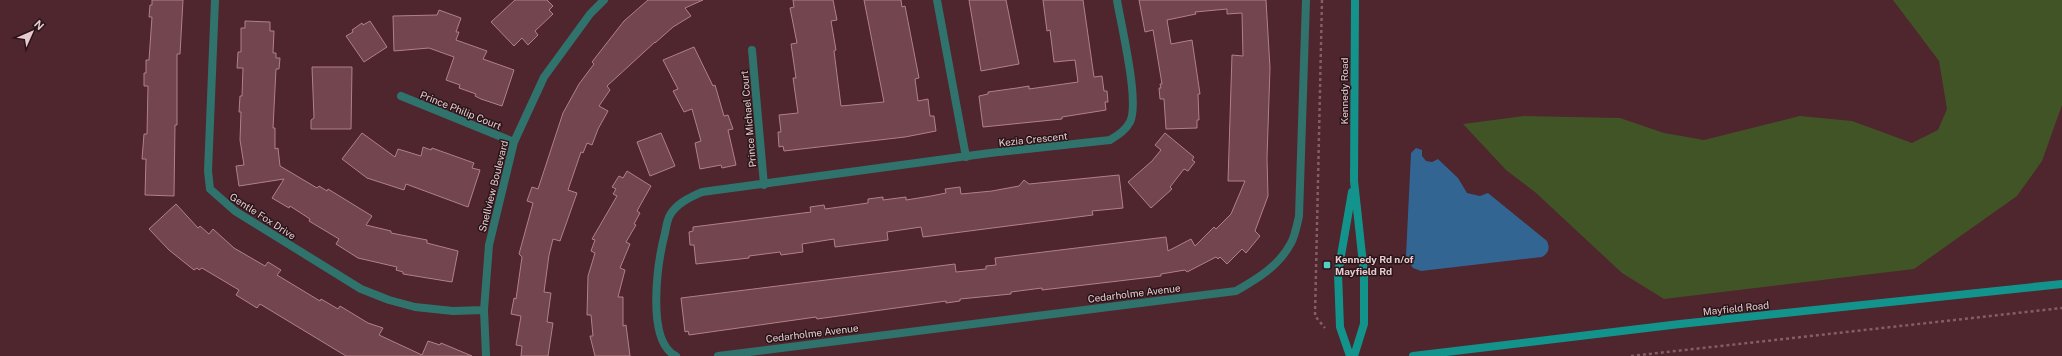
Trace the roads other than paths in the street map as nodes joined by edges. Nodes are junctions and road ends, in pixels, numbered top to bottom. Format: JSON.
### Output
{"nodes":[{"id":1,"x":215,"y":0,"type":"edge"},
{"id":2,"x":604,"y":0,"type":"edge"},
{"id":3,"x":937,"y":0,"type":"edge"},
{"id":4,"x":1117,"y":0,"type":"edge"},
{"id":5,"x":1306,"y":0,"type":"edge"},
{"id":6,"x":1355,"y":0,"type":"edge"},
{"id":7,"x":752,"y":50,"type":"dead end"},
{"id":8,"x":401,"y":96,"type":"dead end"},
{"id":9,"x":514,"y":142,"type":"junction"},
{"id":10,"x":966,"y":157,"type":"junction"},
{"id":11,"x":1354,"y":181,"type":"junction"},
{"id":12,"x":764,"y":185,"type":"junction"},
{"id":13,"x":2062,"y":284,"type":"edge"},
{"id":14,"x":484,"y":310,"type":"junction"},
{"id":15,"x":486,"y":356,"type":"edge"},
{"id":16,"x":676,"y":356,"type":"edge"},
{"id":17,"x":718,"y":356,"type":"edge"},
{"id":18,"x":1350,"y":356,"type":"edge"},
{"id":19,"x":1354,"y":356,"type":"edge"},
{"id":20,"x":1413,"y":356,"type":"edge"}],
"edges":[{"from":1,"to":14,"type":"street","name":"Gentle Fox Drive"},
{"from":2,"to":9,"type":"street","name":"Snellview Boulevard"},
{"from":3,"to":10,"type":"street"},
{"from":4,"to":10,"type":"street","name":"Kezia Crescent"},
{"from":5,"to":17,"type":"street","name":"Cedarholme Avenue"},
{"from":6,"to":11,"type":"main road","name":"Kennedy Road"},
{"from":7,"to":12,"type":"street","name":"Prince Michael Court"},
{"from":8,"to":9,"type":"street","name":"Prince Philip Court"},
{"from":9,"to":14,"type":"street","name":"Snellview Boulevard"},
{"from":10,"to":12,"type":"street"},
{"from":11,"to":18,"type":"main road","name":"Kennedy Road"},
{"from":11,"to":19,"type":"main road","name":"Kennedy Road"},
{"from":12,"to":16,"type":"street"},
{"from":13,"to":20,"type":"main road","name":"Mayfield Road"},
{"from":14,"to":15,"type":"street","name":"Snellview Boulevard"}]}
